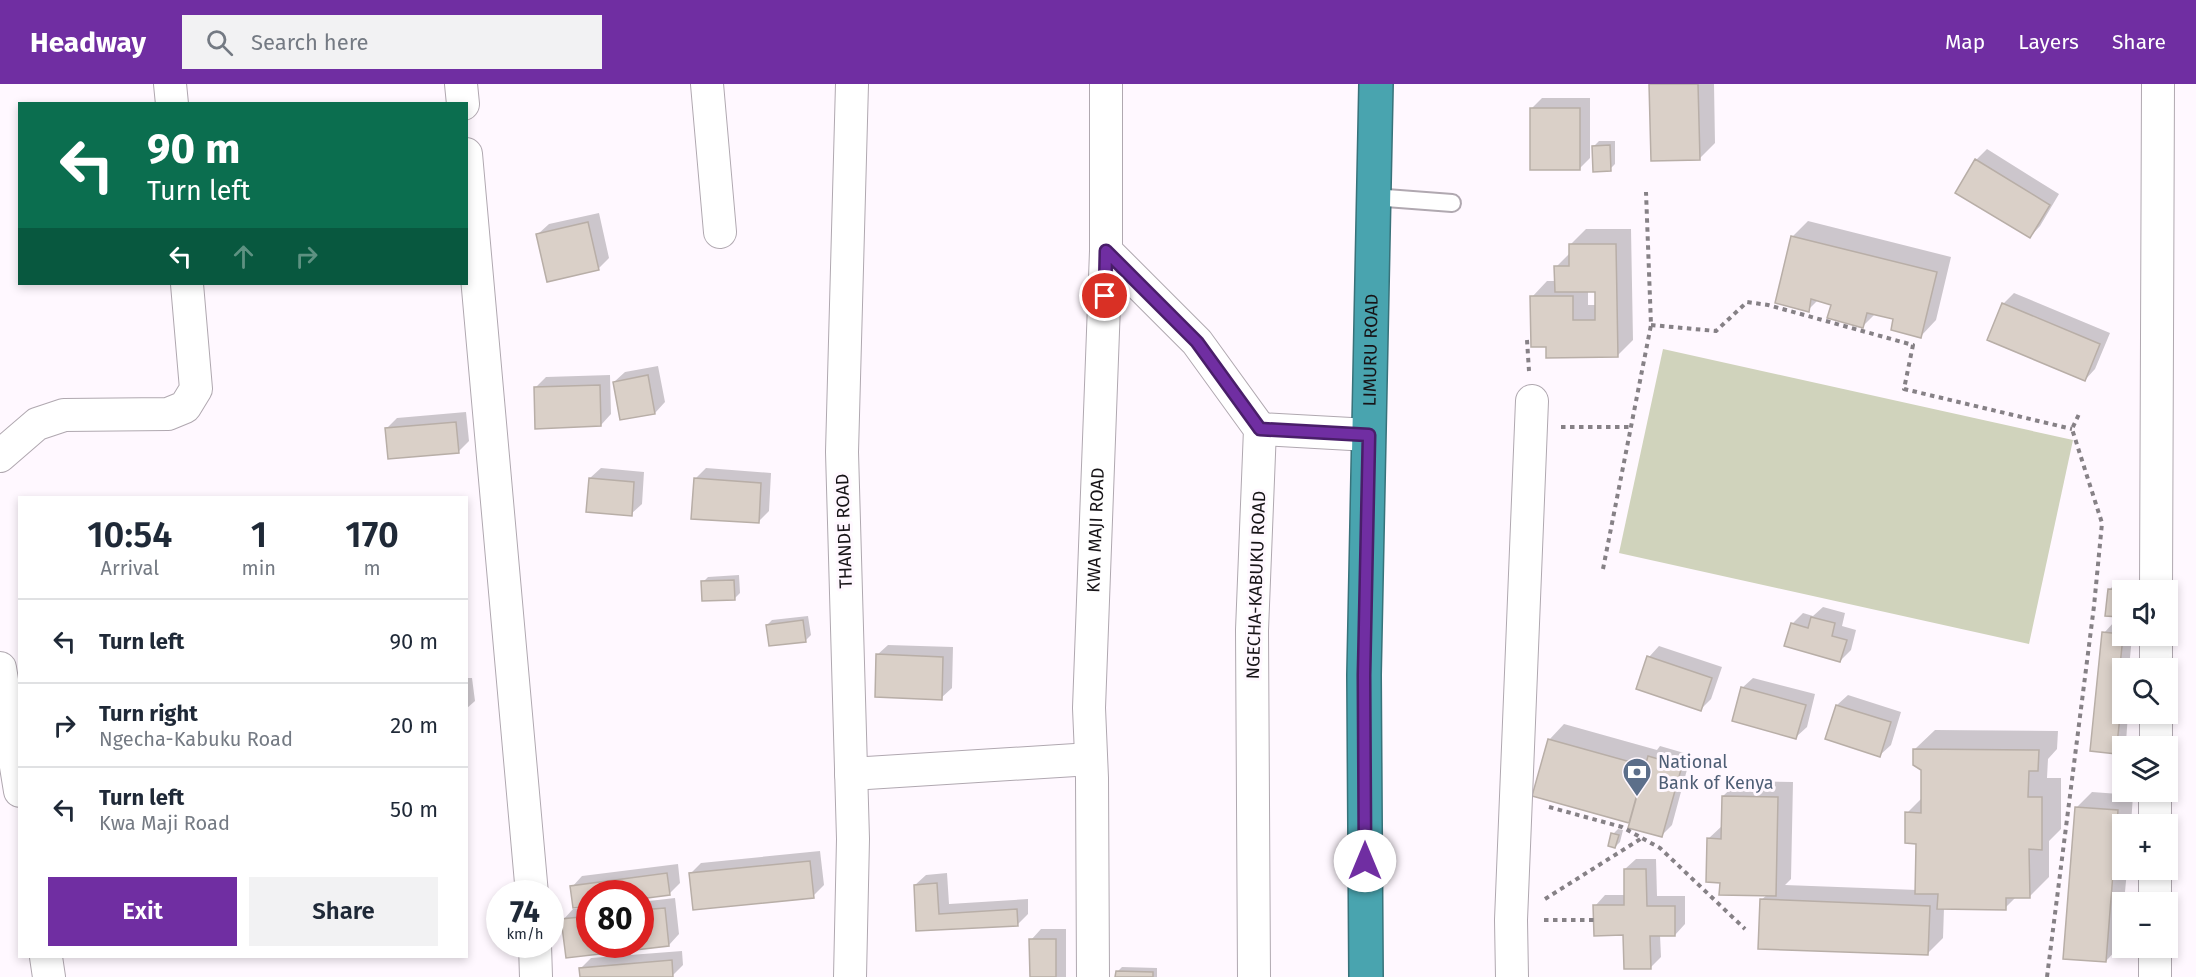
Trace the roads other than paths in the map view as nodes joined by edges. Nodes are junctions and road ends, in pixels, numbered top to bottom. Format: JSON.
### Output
{"nodes":[{"id":1,"x":170,"y":84,"type":"edge"},
{"id":2,"x":461,"y":84,"type":"edge"},
{"id":3,"x":707,"y":84,"type":"edge"},
{"id":4,"x":852,"y":84,"type":"edge"},
{"id":5,"x":1106,"y":84,"type":"edge"},
{"id":6,"x":1376,"y":84,"type":"edge"},
{"id":7,"x":2158,"y":84,"type":"edge"},
{"id":8,"x":172,"y":102,"type":"edge"},
{"id":9,"x":463,"y":102,"type":"edge"},
{"id":10,"x":468,"y":176,"type":"edge"},
{"id":11,"x":1373,"y":197,"type":"junction"},
{"id":12,"x":1452,"y":203,"type":"dead end"},
{"id":13,"x":720,"y":232,"type":"dead end"},
{"id":14,"x":1106,"y":251,"type":"junction"},
{"id":15,"x":187,"y":285,"type":"edge"},
{"id":16,"x":1532,"y":414,"type":"road end"},
{"id":17,"x":1260,"y":429,"type":"junction"},
{"id":18,"x":1369,"y":435,"type":"junction"},
{"id":19,"x":0,"y":456,"type":"edge"},
{"id":20,"x":2156,"y":580,"type":"edge"},
{"id":21,"x":0,"y":668,"type":"edge"},
{"id":22,"x":1091,"y":759,"type":"junction"},
{"id":23,"x":851,"y":774,"type":"junction"},
{"id":24,"x":18,"y":779,"type":"edge"},
{"id":25,"x":531,"y":880,"type":"edge"},
{"id":26,"x":46,"y":958,"type":"edge"},
{"id":27,"x":535,"y":958,"type":"edge"},
{"id":28,"x":2155,"y":958,"type":"edge"},
{"id":29,"x":49,"y":977,"type":"edge"},
{"id":30,"x":536,"y":977,"type":"edge"},
{"id":31,"x":850,"y":977,"type":"edge"},
{"id":32,"x":1093,"y":977,"type":"edge"},
{"id":33,"x":1254,"y":977,"type":"edge"},
{"id":34,"x":1366,"y":977,"type":"edge"},
{"id":35,"x":1512,"y":977,"type":"edge"},
{"id":36,"x":2155,"y":977,"type":"edge"}],
"edges":[{"from":1,"to":8,"type":"street"},
{"from":2,"to":9,"type":"street"},
{"from":3,"to":13,"type":"street"},
{"from":4,"to":23,"type":"street","name":"THANDE ROAD"},
{"from":5,"to":14,"type":"street","name":"KWA MAJI ROAD"},
{"from":6,"to":11,"type":"highway","name":"LIMURU ROAD"},
{"from":7,"to":20,"type":"street"},
{"from":10,"to":25,"type":"street"},
{"from":11,"to":12,"type":"lane"},
{"from":11,"to":18,"type":"highway","name":"LIMURU ROAD"},
{"from":14,"to":17,"type":"street"},
{"from":14,"to":22,"type":"street","name":"KWA MAJI ROAD"},
{"from":15,"to":19,"type":"street"},
{"from":16,"to":35,"type":"street"},
{"from":17,"to":18,"type":"street"},
{"from":17,"to":33,"type":"street","name":"NGECHA-KABUKU ROAD"},
{"from":18,"to":34,"type":"highway","name":"LIMURU ROAD"},
{"from":21,"to":24,"type":"street"},
{"from":22,"to":23,"type":"street"},
{"from":22,"to":32,"type":"street","name":"KWA MAJI ROAD"},
{"from":23,"to":31,"type":"street","name":"THANDE ROAD"},
{"from":26,"to":29,"type":"street"},
{"from":27,"to":30,"type":"street"},
{"from":28,"to":36,"type":"street"}]}
